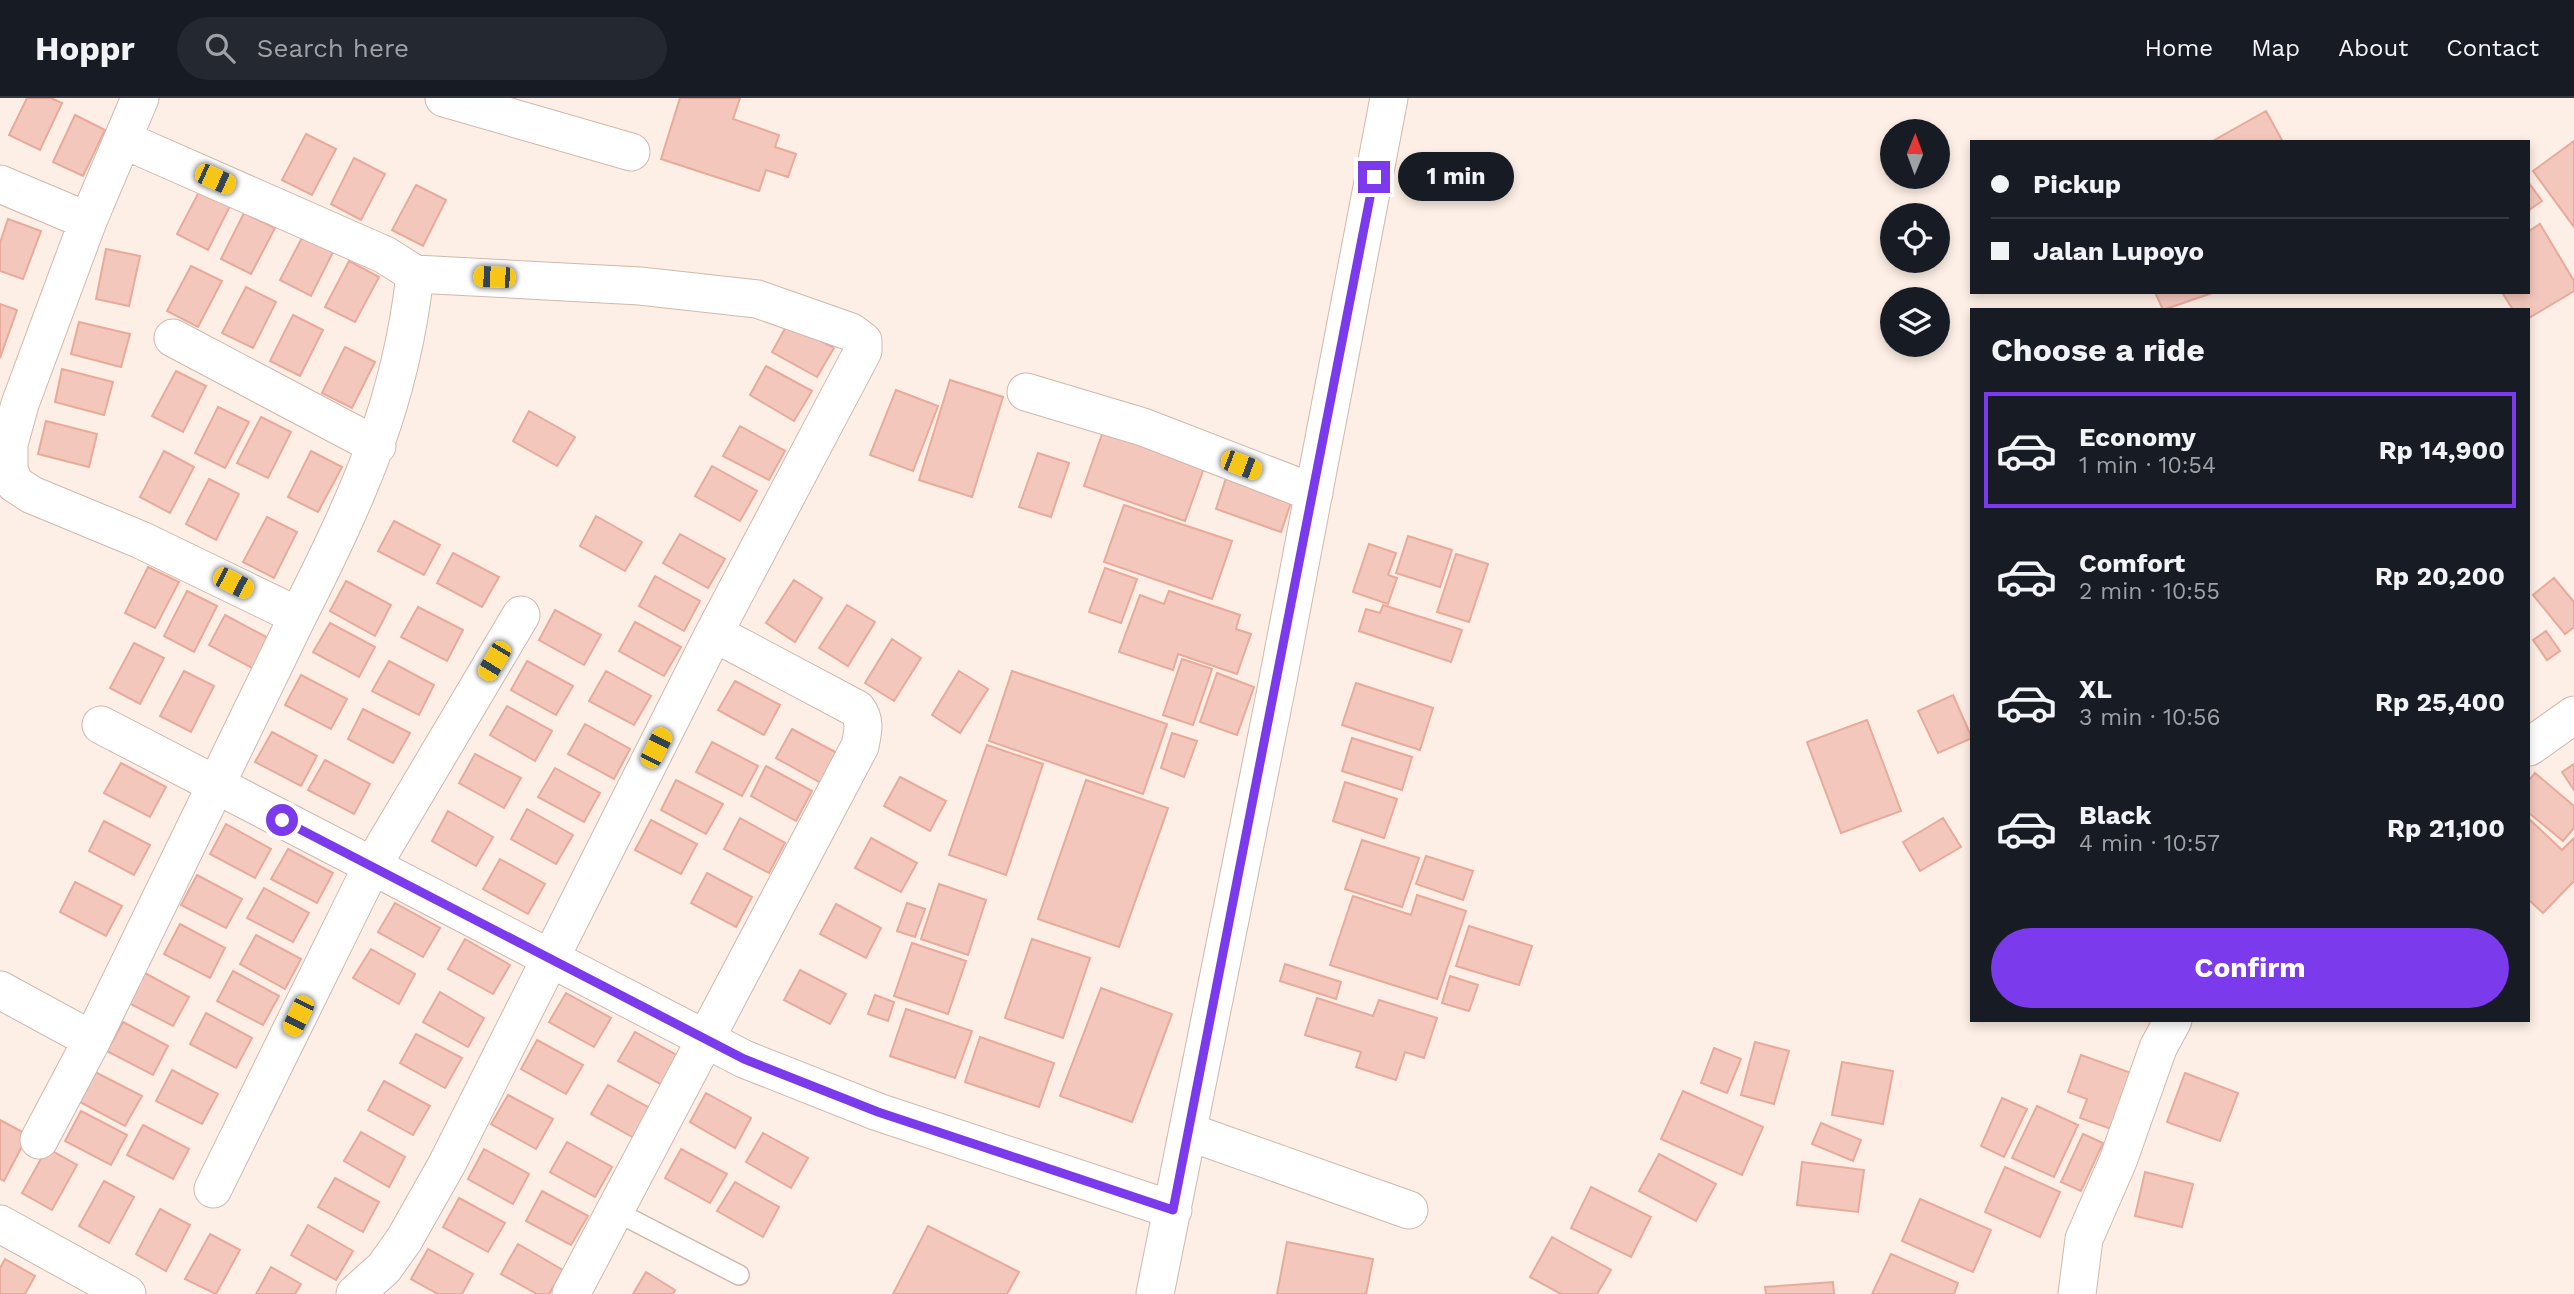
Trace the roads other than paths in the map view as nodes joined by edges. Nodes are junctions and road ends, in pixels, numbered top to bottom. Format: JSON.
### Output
{"nodes":[{"id":1,"x":141,"y":98,"type":"edge"},
{"id":2,"x":444,"y":98,"type":"edge"},
{"id":3,"x":1389,"y":98,"type":"edge"},
{"id":4,"x":124,"y":140,"type":"junction"},
{"id":5,"x":631,"y":152,"type":"dead end"},
{"id":6,"x":0,"y":184,"type":"edge"},
{"id":7,"x":88,"y":220,"type":"junction"},
{"id":8,"x":415,"y":274,"type":"junction"},
{"id":9,"x":173,"y":338,"type":"dead end"},
{"id":10,"x":1026,"y":392,"type":"dead end"},
{"id":11,"x":10,"y":401,"type":"edge"},
{"id":12,"x":377,"y":446,"type":"junction"},
{"id":13,"x":1314,"y":493,"type":"junction"},
{"id":14,"x":522,"y":615,"type":"dead end"},
{"id":15,"x":298,"y":616,"type":"junction"},
{"id":16,"x":714,"y":633,"type":"junction"},
{"id":17,"x":2574,"y":715,"type":"edge"},
{"id":18,"x":101,"y":725,"type":"dead end"},
{"id":19,"x":2530,"y":746,"type":"edge"},
{"id":20,"x":214,"y":784,"type":"junction"},
{"id":21,"x":371,"y":867,"type":"junction"},
{"id":22,"x":551,"y":959,"type":"junction"},
{"id":23,"x":0,"y":990,"type":"edge"},
{"id":24,"x":2172,"y":1022,"type":"edge"},
{"id":25,"x":92,"y":1040,"type":"junction"},
{"id":26,"x":706,"y":1041,"type":"junction"},
{"id":27,"x":1189,"y":1132,"type":"junction"},
{"id":28,"x":39,"y":1140,"type":"dead end"},
{"id":29,"x":213,"y":1189,"type":"dead end"},
{"id":30,"x":613,"y":1210,"type":"junction"},
{"id":31,"x":1173,"y":1210,"type":"junction"},
{"id":32,"x":1409,"y":1210,"type":"dead end"},
{"id":33,"x":0,"y":1224,"type":"edge"},
{"id":34,"x":739,"y":1275,"type":"dead end"},
{"id":35,"x":362,"y":1292,"type":"edge"},
{"id":36,"x":122,"y":1293,"type":"edge"},
{"id":37,"x":570,"y":1294,"type":"edge"},
{"id":38,"x":1155,"y":1294,"type":"edge"},
{"id":39,"x":2077,"y":1294,"type":"edge"}],
"edges":[{"from":1,"to":4,"type":"street"},
{"from":2,"to":5,"type":"street"},
{"from":3,"to":13,"type":"street"},
{"from":4,"to":7,"type":"street"},
{"from":4,"to":8,"type":"street"},
{"from":6,"to":7,"type":"street"},
{"from":7,"to":11,"type":"street"},
{"from":8,"to":12,"type":"street"},
{"from":8,"to":16,"type":"street"},
{"from":9,"to":12,"type":"street"},
{"from":10,"to":13,"type":"street"},
{"from":11,"to":15,"type":"street"},
{"from":12,"to":15,"type":"street"},
{"from":13,"to":27,"type":"street"},
{"from":14,"to":21,"type":"street"},
{"from":15,"to":20,"type":"street"},
{"from":16,"to":22,"type":"street"},
{"from":16,"to":26,"type":"street"},
{"from":17,"to":19,"type":"street"},
{"from":18,"to":20,"type":"street"},
{"from":20,"to":21,"type":"street"},
{"from":20,"to":25,"type":"street"},
{"from":21,"to":22,"type":"street"},
{"from":21,"to":29,"type":"street"},
{"from":22,"to":26,"type":"street"},
{"from":22,"to":35,"type":"street"},
{"from":23,"to":25,"type":"street"},
{"from":24,"to":39,"type":"street"},
{"from":25,"to":28,"type":"street"},
{"from":26,"to":30,"type":"street"},
{"from":26,"to":31,"type":"street"},
{"from":27,"to":31,"type":"street"},
{"from":27,"to":32,"type":"street"},
{"from":30,"to":34,"type":"lane"},
{"from":30,"to":37,"type":"street"},
{"from":31,"to":38,"type":"street"},
{"from":33,"to":36,"type":"street"}]}
